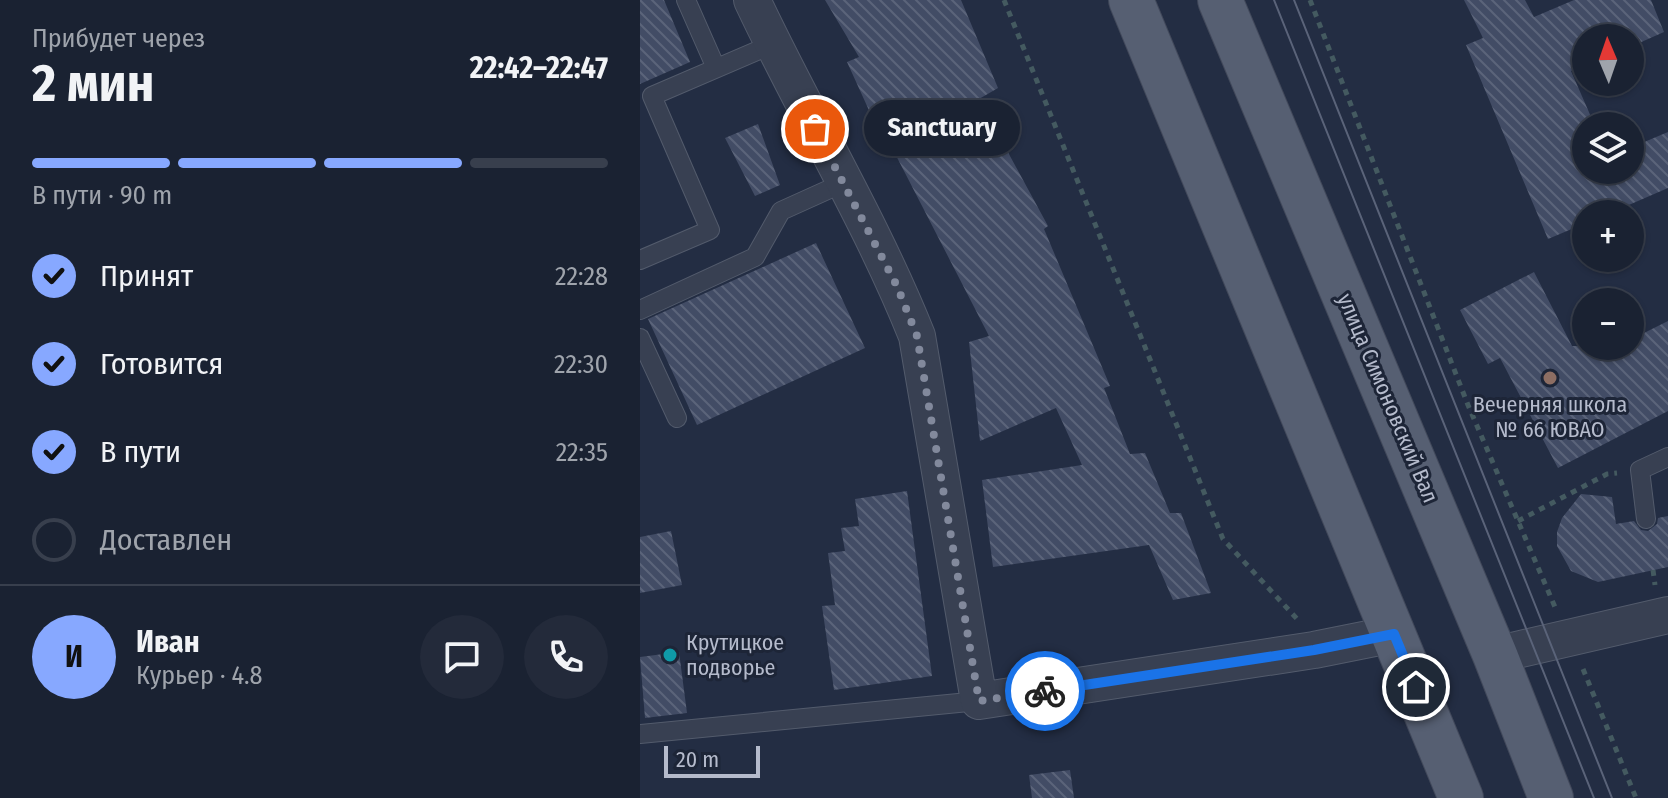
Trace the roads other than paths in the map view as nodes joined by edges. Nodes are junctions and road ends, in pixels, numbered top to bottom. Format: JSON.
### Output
{"nodes":[{"id":1,"x":686,"y":0,"type":"edge"},
{"id":2,"x":752,"y":0,"type":"edge"},
{"id":3,"x":1131,"y":0,"type":"edge"},
{"id":4,"x":1220,"y":0,"type":"edge"},
{"id":5,"x":773,"y":44,"type":"junction"},
{"id":6,"x":716,"y":68,"type":"junction"},
{"id":7,"x":843,"y":183,"type":"junction"},
{"id":8,"x":640,"y":260,"type":"edge"},
{"id":9,"x":640,"y":310,"type":"edge"},
{"id":10,"x":640,"y":338,"type":"edge"},
{"id":11,"x":677,"y":418,"type":"dead end"},
{"id":12,"x":1668,"y":457,"type":"edge"},
{"id":13,"x":1646,"y":519,"type":"dead end"},
{"id":14,"x":1662,"y":602,"type":"edge"},
{"id":15,"x":1394,"y":634,"type":"junction"},
{"id":16,"x":1495,"y":655,"type":"junction"},
{"id":17,"x":979,"y":701,"type":"junction"},
{"id":18,"x":640,"y":734,"type":"edge"},
{"id":19,"x":1457,"y":796,"type":"edge"},
{"id":20,"x":1551,"y":798,"type":"edge"}],
"edges":[{"from":1,"to":6,"type":"lane"},
{"from":2,"to":5,"type":"street"},
{"from":3,"to":15,"type":"main road"},
{"from":4,"to":16,"type":"main road","name":"улица Симоновский Вал"},
{"from":5,"to":6,"type":"lane"},
{"from":5,"to":7,"type":"street"},
{"from":6,"to":8,"type":"lane"},
{"from":7,"to":9,"type":"lane"},
{"from":7,"to":17,"type":"street"},
{"from":10,"to":11,"type":"lane"},
{"from":12,"to":13,"type":"lane"},
{"from":14,"to":16,"type":"street"},
{"from":15,"to":17,"type":"street"},
{"from":15,"to":19,"type":"main road"},
{"from":16,"to":20,"type":"main road","name":"улица Симоновский Вал"},
{"from":17,"to":18,"type":"lane"}]}
